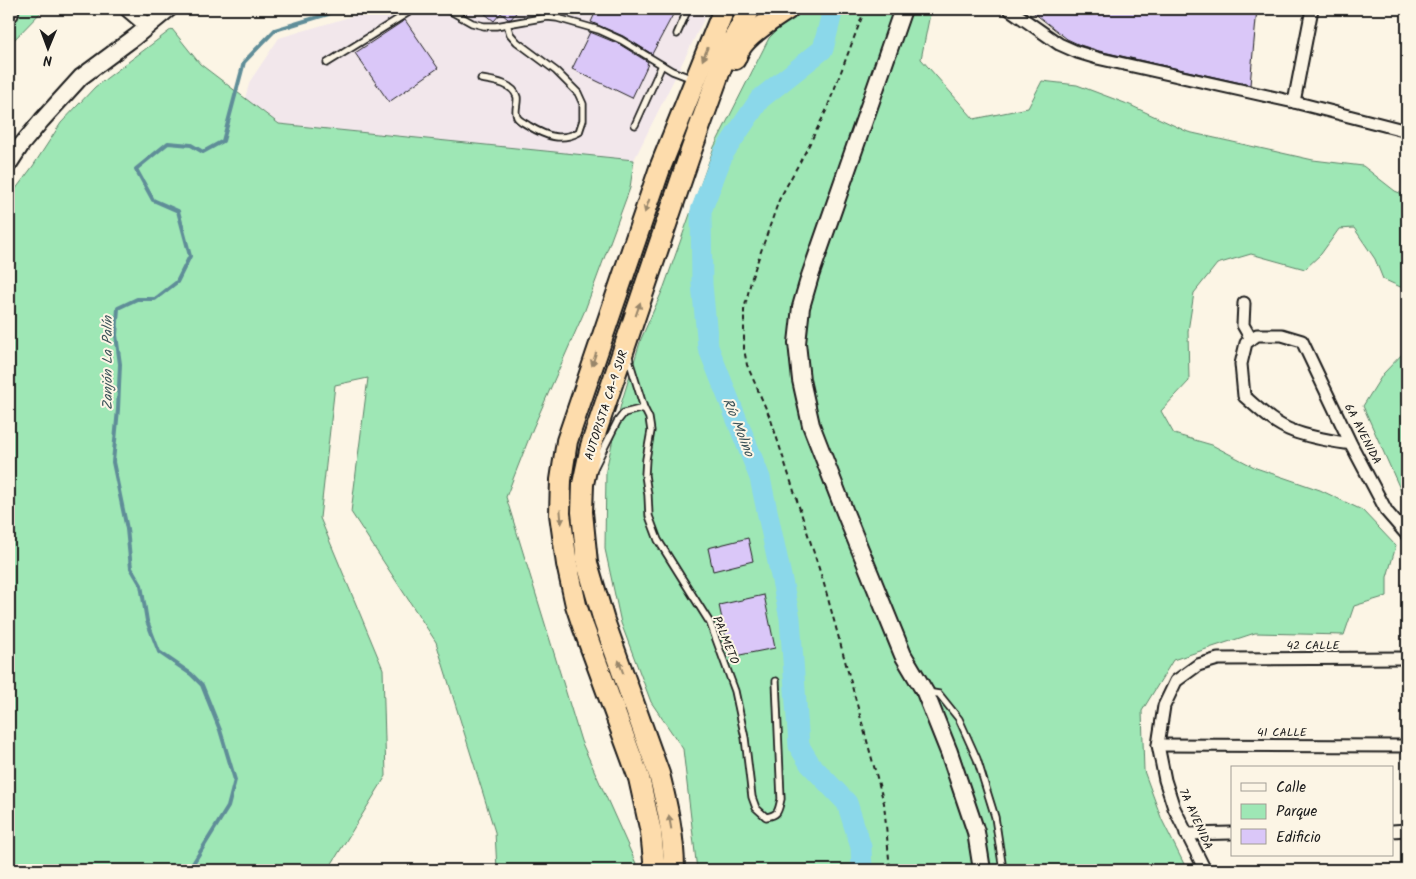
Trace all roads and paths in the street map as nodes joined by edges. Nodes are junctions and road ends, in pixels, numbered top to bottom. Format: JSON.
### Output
{"nodes":[{"id":1,"x":14,"y":9,"type":"edge"},
{"id":2,"x":128,"y":9,"type":"edge"},
{"id":3,"x":169,"y":9,"type":"edge"},
{"id":4,"x":414,"y":9,"type":"edge"},
{"id":5,"x":447,"y":9,"type":"edge"},
{"id":6,"x":688,"y":9,"type":"edge"},
{"id":7,"x":724,"y":9,"type":"edge"},
{"id":8,"x":750,"y":9,"type":"edge"},
{"id":9,"x":788,"y":9,"type":"edge"},
{"id":10,"x":903,"y":9,"type":"edge"},
{"id":11,"x":1010,"y":9,"type":"edge"},
{"id":12,"x":1312,"y":9,"type":"edge"},
{"id":13,"x":9,"y":17,"type":"edge"},
{"id":14,"x":506,"y":24,"type":"junction"},
{"id":15,"x":148,"y":26,"type":"junction"},
{"id":16,"x":677,"y":34,"type":"dead end"},
{"id":17,"x":327,"y":63,"type":"dead end"},
{"id":18,"x":662,"y":65,"type":"junction"},
{"id":19,"x":481,"y":79,"type":"dead end"},
{"id":20,"x":695,"y":80,"type":"junction"},
{"id":21,"x":1294,"y":102,"type":"junction"},
{"id":22,"x":635,"y":125,"type":"dead end"},
{"id":23,"x":1407,"y":132,"type":"edge"},
{"id":24,"x":691,"y":151,"type":"junction"},
{"id":25,"x":9,"y":164,"type":"edge"},
{"id":26,"x":1244,"y":303,"type":"dead end"},
{"id":27,"x":628,"y":338,"type":"junction"},
{"id":28,"x":1249,"y":341,"type":"junction"},
{"id":29,"x":644,"y":408,"type":"junction"},
{"id":30,"x":1351,"y":444,"type":"junction"},
{"id":31,"x":583,"y":484,"type":"junction"},
{"id":32,"x":1407,"y":535,"type":"edge"},
{"id":33,"x":1407,"y":658,"type":"edge"},
{"id":34,"x":1218,"y":659,"type":"joint"},
{"id":35,"x":776,"y":681,"type":"dead end"},
{"id":36,"x":925,"y":692,"type":"junction"},
{"id":37,"x":1158,"y":745,"type":"junction"},
{"id":38,"x":1407,"y":746,"type":"edge"},
{"id":39,"x":1407,"y":830,"type":"edge"},
{"id":40,"x":1394,"y":831,"type":"edge"},
{"id":41,"x":1231,"y":833,"type":"edge"},
{"id":42,"x":1186,"y":834,"type":"junction"},
{"id":43,"x":655,"y":870,"type":"edge"},
{"id":44,"x":674,"y":870,"type":"edge"},
{"id":45,"x":982,"y":870,"type":"edge"},
{"id":46,"x":1004,"y":870,"type":"edge"},
{"id":47,"x":1205,"y":870,"type":"edge"}],
"edges":[{"from":1,"to":13,"type":"street"},
{"from":2,"to":15,"type":"street"},
{"from":3,"to":15,"type":"street"},
{"from":4,"to":17,"type":"lane"},
{"from":5,"to":14,"type":"lane"},
{"from":6,"to":16,"type":"lane"},
{"from":7,"to":20,"type":"highway","name":"AUTOPISTA CA-9 SUR","one_way":true},
{"from":8,"to":24,"type":"highway","name":"AUTOPISTA CA-9 SUR"},
{"from":9,"to":24,"type":"highway"},
{"from":10,"to":36,"type":"main road"},
{"from":11,"to":21,"type":"street"},
{"from":12,"to":21,"type":"street"},
{"from":14,"to":18,"type":"lane"},
{"from":14,"to":19,"type":"lane"},
{"from":15,"to":25,"type":"street"},
{"from":18,"to":20,"type":"lane"},
{"from":18,"to":22,"type":"lane"},
{"from":20,"to":43,"type":"highway","name":"AUTOPISTA CA-9 SUR","one_way":true},
{"from":21,"to":23,"type":"street"},
{"from":27,"to":24,"type":"highway","name":"AUTOPISTA CA-9 SUR","one_way":true},
{"from":26,"to":28,"type":"street"},
{"from":27,"to":29,"type":"lane"},
{"from":27,"to":31,"type":"highway","name":"AUTOPISTA CA-9 SUR"},
{"from":28,"to":30,"type":"street","name":"6A AVENIDA"},
{"from":28,"to":30,"type":"street"},
{"from":29,"to":31,"type":"lane"},
{"from":29,"to":35,"type":"lane","name":"PALMETO"},
{"from":30,"to":32,"type":"street","name":"6A AVENIDA"},
{"from":44,"to":31,"type":"highway","name":"AUTOPISTA CA-9 SUR","one_way":true},
{"from":33,"to":34,"type":"street","name":"42 CALLE"},
{"from":34,"to":37,"type":"street","name":"7A AVENIDA"},
{"from":36,"to":45,"type":"main road"},
{"from":36,"to":46,"type":"lane"},
{"from":37,"to":38,"type":"street","name":"41 CALLE"},
{"from":37,"to":42,"type":"street","name":"7A AVENIDA"},
{"from":39,"to":40,"type":"street"},
{"from":41,"to":42,"type":"street"},
{"from":42,"to":47,"type":"street","name":"7A AVENIDA"}]}
